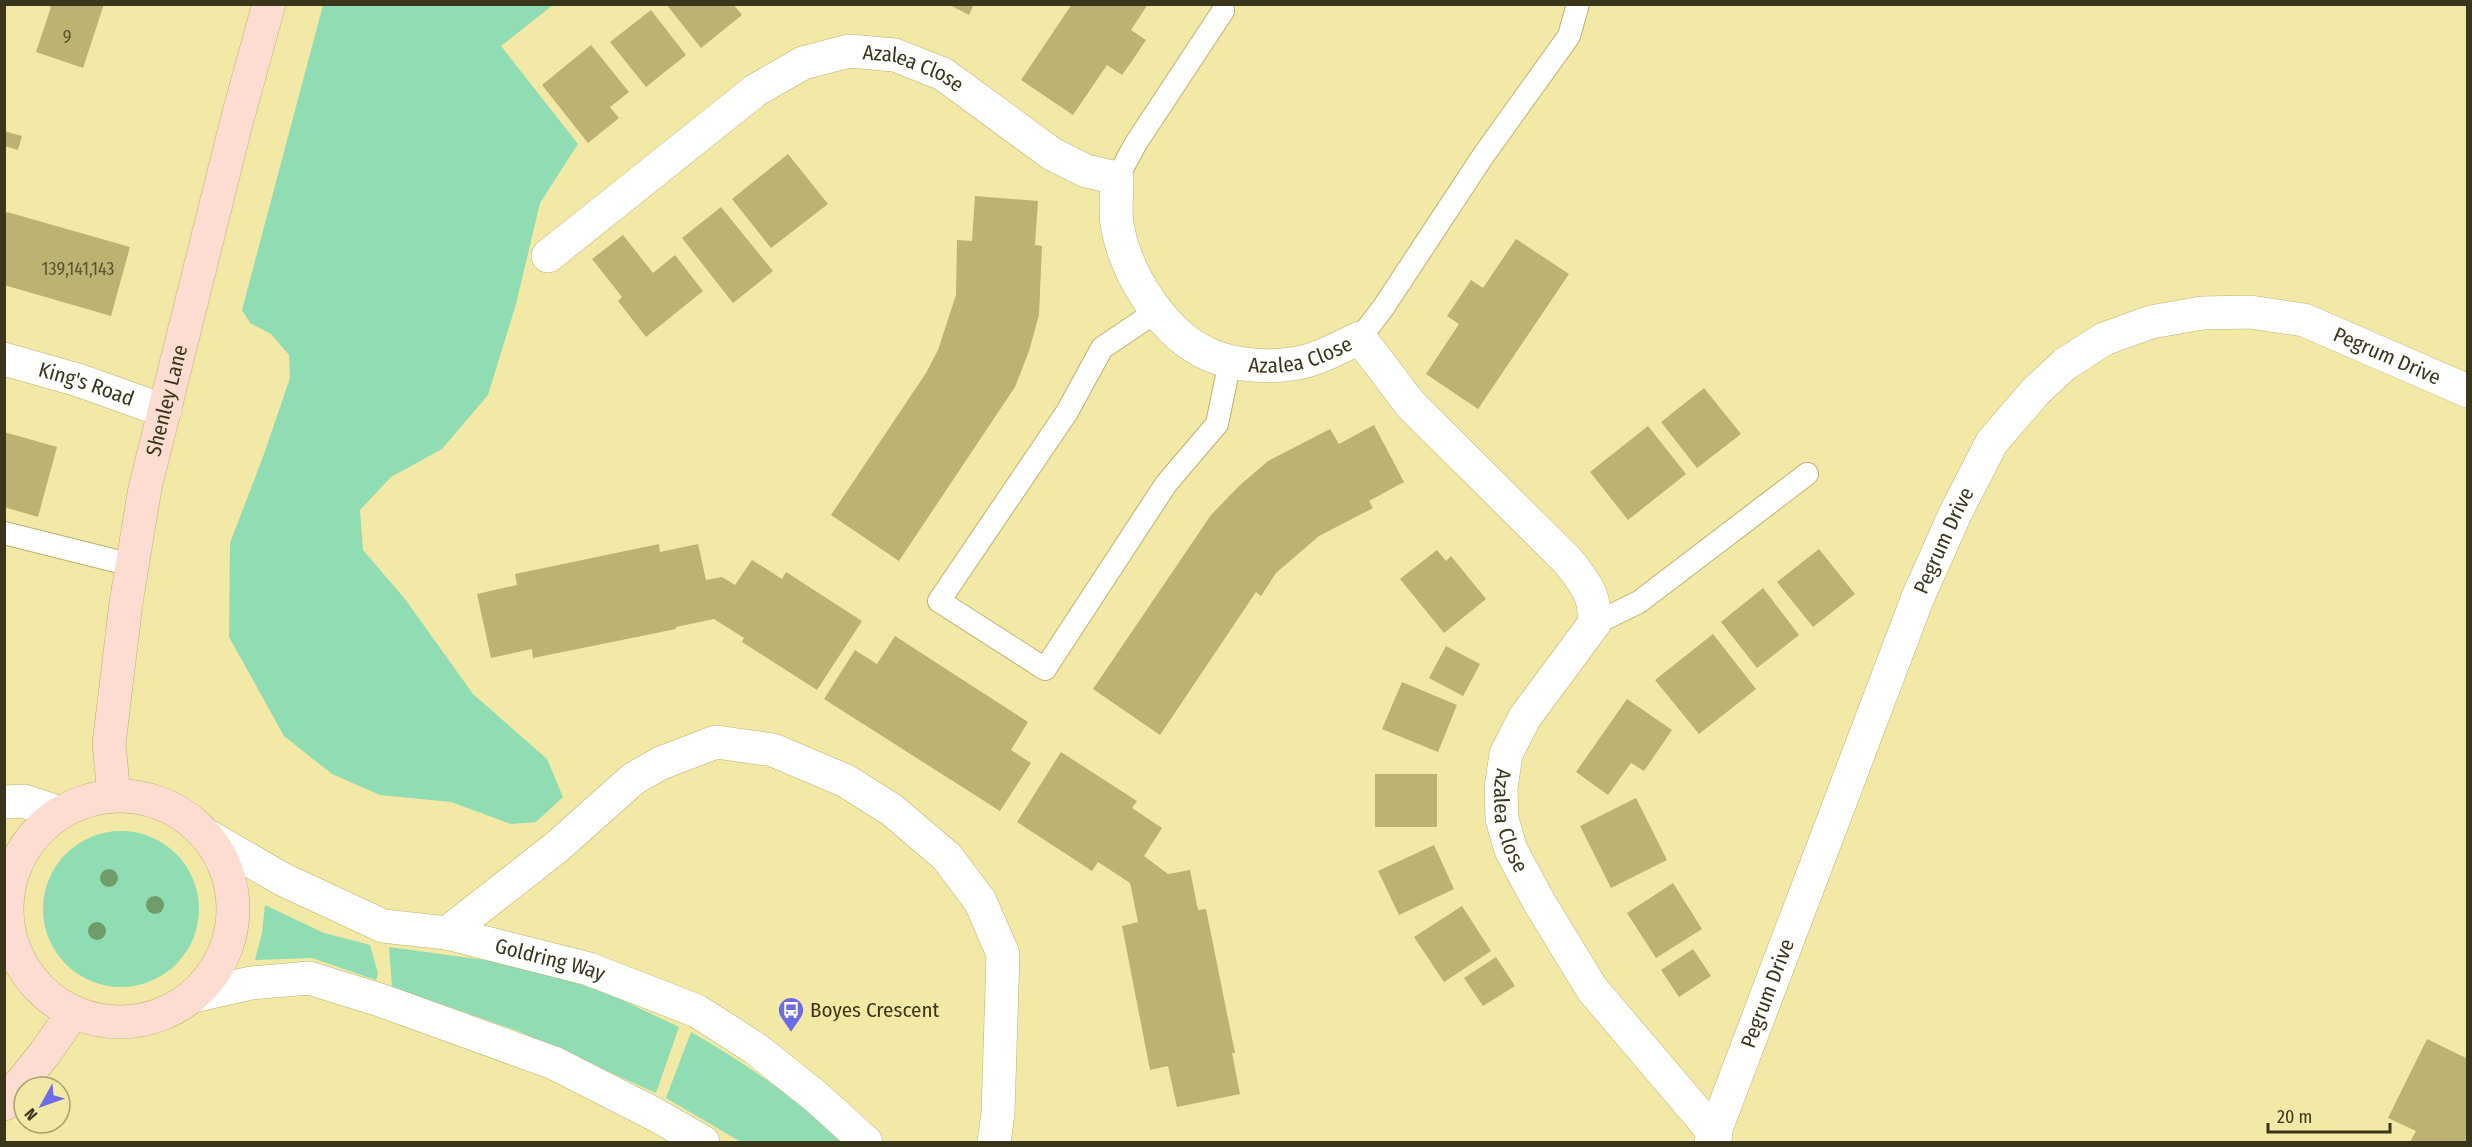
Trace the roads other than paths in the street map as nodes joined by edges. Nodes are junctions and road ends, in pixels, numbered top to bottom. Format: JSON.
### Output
{"nodes":[{"id":1,"x":1578,"y":4,"type":"edge"},
{"id":2,"x":261,"y":7,"type":"edge"},
{"id":3,"x":1223,"y":11,"type":"dead end"},
{"id":4,"x":1117,"y":178,"type":"junction"},
{"id":5,"x":548,"y":256,"type":"dead end"},
{"id":6,"x":1157,"y":311,"type":"junction"},
{"id":7,"x":1360,"y":338,"type":"junction"},
{"id":8,"x":4,"y":359,"type":"edge"},
{"id":9,"x":1230,"y":361,"type":"junction"},
{"id":10,"x":2468,"y":391,"type":"edge"},
{"id":11,"x":165,"y":411,"type":"junction"},
{"id":12,"x":1807,"y":474,"type":"dead end"},
{"id":13,"x":4,"y":533,"type":"edge"},
{"id":14,"x":132,"y":565,"type":"junction"},
{"id":15,"x":1594,"y":624,"type":"junction"},
{"id":16,"x":114,"y":795,"type":"junction"},
{"id":17,"x":4,"y":801,"type":"edge"},
{"id":18,"x":60,"y":813,"type":"junction"},
{"id":19,"x":206,"y":835,"type":"junction"},
{"id":20,"x":7,"y":881,"type":"edge"},
{"id":21,"x":447,"y":933,"type":"junction"},
{"id":22,"x":194,"y":996,"type":"junction"},
{"id":23,"x":73,"y":1012,"type":"junction"},
{"id":24,"x":4,"y":1104,"type":"edge"},
{"id":25,"x":1713,"y":1139,"type":"edge"},
{"id":26,"x":703,"y":1143,"type":"edge"},
{"id":27,"x":866,"y":1143,"type":"edge"},
{"id":28,"x":994,"y":1143,"type":"edge"}],
"edges":[{"from":1,"to":7,"type":"lane"},
{"from":2,"to":11,"type":"main road","name":"Shenley Lane"},
{"from":3,"to":4,"type":"lane"},
{"from":4,"to":5,"type":"street","name":"Azalea Close"},
{"from":4,"to":6,"type":"street","name":"Azalea Close"},
{"from":6,"to":9,"type":"street","name":"Azalea Close"},
{"from":6,"to":9,"type":"lane"},
{"from":7,"to":9,"type":"street","name":"Azalea Close"},
{"from":7,"to":15,"type":"street","name":"Azalea Close"},
{"from":8,"to":11,"type":"street","name":"King's Road"},
{"from":10,"to":25,"type":"street","name":"Pegrum Drive"},
{"from":11,"to":14,"type":"main road","name":"Shenley Lane"},
{"from":12,"to":15,"type":"lane"},
{"from":13,"to":14,"type":"lane"},
{"from":14,"to":16,"type":"main road","name":"Shenley Lane"},
{"from":15,"to":25,"type":"street","name":"Azalea Close"},
{"from":16,"to":18,"type":"main road"},
{"from":16,"to":19,"type":"main road"},
{"from":17,"to":18,"type":"street"},
{"from":18,"to":20,"type":"main road"},
{"from":19,"to":21,"type":"street","name":"Goldring Way"},
{"from":19,"to":22,"type":"main road"},
{"from":20,"to":23,"type":"main road"},
{"from":21,"to":27,"type":"street","name":"Goldring Way"},
{"from":21,"to":28,"type":"street"},
{"from":22,"to":23,"type":"main road"},
{"from":22,"to":26,"type":"street"},
{"from":23,"to":24,"type":"main road"}]}
